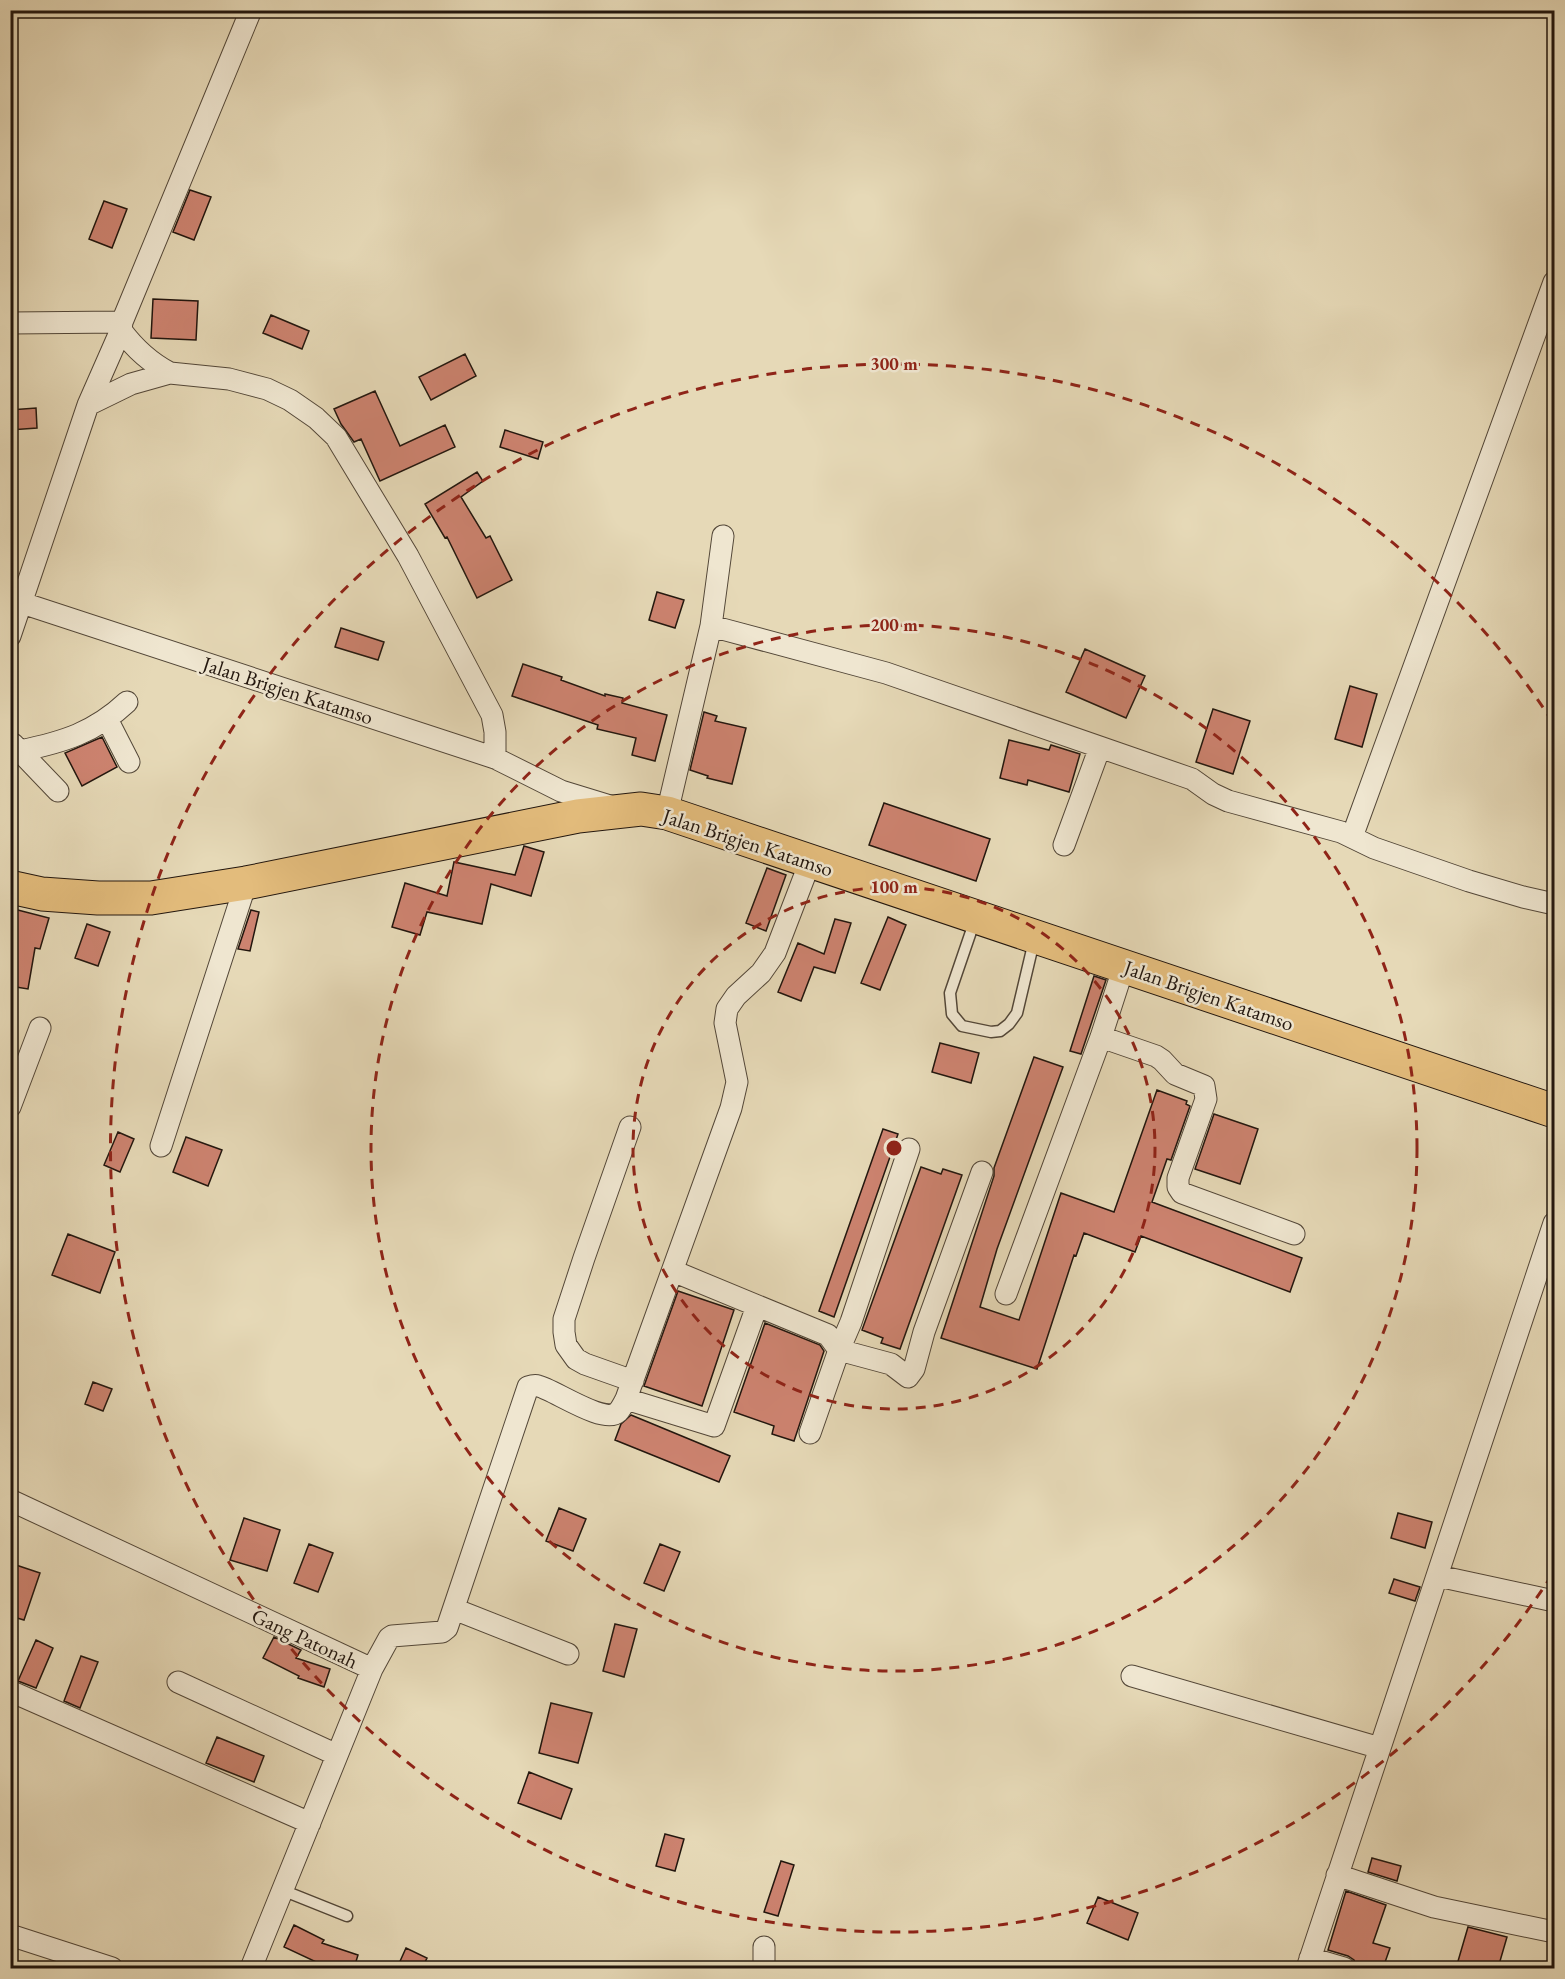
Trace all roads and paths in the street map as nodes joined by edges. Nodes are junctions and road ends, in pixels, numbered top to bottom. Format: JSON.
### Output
{"nodes":[{"id":1,"x":251,"y":10,"type":"edge"},
{"id":2,"x":1554,"y":282,"type":"edge"},
{"id":3,"x":10,"y":323,"type":"edge"},
{"id":4,"x":122,"y":326,"type":"junction"},
{"id":5,"x":170,"y":374,"type":"junction"},
{"id":6,"x":88,"y":405,"type":"junction"},
{"id":7,"x":723,"y":537,"type":"dead end"},
{"id":8,"x":16,"y":601,"type":"edge"},
{"id":9,"x":711,"y":626,"type":"junction"},
{"id":10,"x":10,"y":636,"type":"edge"},
{"id":11,"x":127,"y":702,"type":"dead end"},
{"id":12,"x":107,"y":719,"type":"junction"},
{"id":13,"x":15,"y":746,"type":"edge"},
{"id":14,"x":1100,"y":747,"type":"junction"},
{"id":15,"x":495,"y":758,"type":"junction"},
{"id":16,"x":129,"y":762,"type":"dead end"},
{"id":17,"x":58,"y":790,"type":"dead end"},
{"id":18,"x":654,"y":811,"type":"junction"},
{"id":19,"x":1352,"y":837,"type":"junction"},
{"id":20,"x":1064,"y":845,"type":"dead end"},
{"id":21,"x":810,"y":862,"type":"junction"},
{"id":22,"x":246,"y":883,"type":"junction"},
{"id":23,"x":10,"y":887,"type":"edge"},
{"id":24,"x":1554,"y":904,"type":"edge"},
{"id":25,"x":977,"y":917,"type":"junction"},
{"id":26,"x":1035,"y":938,"type":"junction"},
{"id":27,"x":1124,"y":966,"type":"junction"},
{"id":28,"x":40,"y":1028,"type":"dead end"},
{"id":29,"x":1101,"y":1037,"type":"junction"},
{"id":30,"x":10,"y":1107,"type":"edge"},
{"id":31,"x":1554,"y":1111,"type":"edge"},
{"id":32,"x":630,"y":1127,"type":"dead end"},
{"id":33,"x":161,"y":1146,"type":"dead end"},
{"id":34,"x":909,"y":1149,"type":"dead end"},
{"id":35,"x":982,"y":1172,"type":"dead end"},
{"id":36,"x":1554,"y":1222,"type":"edge"},
{"id":37,"x":1294,"y":1234,"type":"dead end"},
{"id":38,"x":673,"y":1271,"type":"junction"},
{"id":39,"x":1006,"y":1294,"type":"dead end"},
{"id":40,"x":757,"y":1306,"type":"junction"},
{"id":41,"x":839,"y":1350,"type":"junction"},
{"id":42,"x":629,"y":1390,"type":"junction"},
{"id":43,"x":810,"y":1433,"type":"dead end"},
{"id":44,"x":10,"y":1500,"type":"edge"},
{"id":45,"x":1438,"y":1576,"type":"junction"},
{"id":46,"x":1554,"y":1601,"type":"edge"},
{"id":47,"x":454,"y":1609,"type":"junction"},
{"id":48,"x":568,"y":1654,"type":"dead end"},
{"id":49,"x":372,"y":1669,"type":"junction"},
{"id":50,"x":1131,"y":1676,"type":"dead end"},
{"id":51,"x":178,"y":1682,"type":"dead end"},
{"id":52,"x":10,"y":1691,"type":"edge"},
{"id":53,"x":1380,"y":1748,"type":"junction"},
{"id":54,"x":337,"y":1755,"type":"junction"},
{"id":55,"x":310,"y":1823,"type":"junction"},
{"id":56,"x":1336,"y":1875,"type":"junction"},
{"id":57,"x":282,"y":1890,"type":"junction"},
{"id":58,"x":347,"y":1916,"type":"dead end"},
{"id":59,"x":1554,"y":1932,"type":"edge"},
{"id":60,"x":10,"y":1935,"type":"edge"},
{"id":61,"x":764,"y":1947,"type":"dead end"},
{"id":62,"x":1308,"y":1963,"type":"edge"},
{"id":63,"x":112,"y":1968,"type":"edge"},
{"id":64,"x":251,"y":1968,"type":"edge"},
{"id":65,"x":765,"y":1968,"type":"edge"},
{"id":66,"x":1344,"y":1968,"type":"edge"}],
"edges":[{"from":1,"to":4,"type":"street"},
{"from":2,"to":19,"type":"street"},
{"from":3,"to":4,"type":"street"},
{"from":4,"to":5,"type":"street"},
{"from":4,"to":6,"type":"street"},
{"from":5,"to":6,"type":"street"},
{"from":5,"to":15,"type":"street"},
{"from":6,"to":8,"type":"street"},
{"from":7,"to":9,"type":"street"},
{"from":8,"to":10,"type":"street"},
{"from":8,"to":15,"type":"street","name":"Jalan Brigjen Katamso"},
{"from":9,"to":14,"type":"street"},
{"from":9,"to":18,"type":"street"},
{"from":11,"to":12,"type":"street"},
{"from":12,"to":13,"type":"street"},
{"from":12,"to":16,"type":"street"},
{"from":13,"to":17,"type":"street"},
{"from":14,"to":19,"type":"street"},
{"from":14,"to":20,"type":"street"},
{"from":15,"to":18,"type":"street","name":"Jalan Brigjen Katamso"},
{"from":18,"to":21,"type":"main road","name":"Jalan Brigjen Katamso"},
{"from":18,"to":22,"type":"main road"},
{"from":19,"to":24,"type":"street"},
{"from":21,"to":25,"type":"main road","name":"Jalan Brigjen Katamso"},
{"from":21,"to":38,"type":"street"},
{"from":22,"to":23,"type":"main road"},
{"from":22,"to":33,"type":"street"},
{"from":25,"to":26,"type":"main road","name":"Jalan Brigjen Katamso"},
{"from":25,"to":26,"type":"lane"},
{"from":26,"to":27,"type":"main road","name":"Jalan Brigjen Katamso"},
{"from":27,"to":29,"type":"street"},
{"from":27,"to":31,"type":"main road","name":"Jalan Brigjen Katamso"},
{"from":28,"to":30,"type":"street"},
{"from":29,"to":37,"type":"street"},
{"from":29,"to":39,"type":"street"},
{"from":32,"to":42,"type":"street"},
{"from":34,"to":41,"type":"street"},
{"from":35,"to":41,"type":"street"},
{"from":36,"to":45,"type":"street"},
{"from":38,"to":40,"type":"street"},
{"from":38,"to":42,"type":"street"},
{"from":40,"to":41,"type":"street"},
{"from":40,"to":42,"type":"street"},
{"from":41,"to":43,"type":"street"},
{"from":42,"to":47,"type":"street"},
{"from":44,"to":49,"type":"street","name":"Gang Patonah"},
{"from":45,"to":46,"type":"street"},
{"from":45,"to":53,"type":"street"},
{"from":47,"to":48,"type":"street"},
{"from":47,"to":49,"type":"street"},
{"from":49,"to":54,"type":"street","name":"Gang Patonah"},
{"from":50,"to":53,"type":"street"},
{"from":51,"to":54,"type":"street"},
{"from":52,"to":55,"type":"street"},
{"from":53,"to":56,"type":"street"},
{"from":54,"to":55,"type":"street","name":"Gang Patonah"},
{"from":55,"to":57,"type":"street","name":"Gang Patonah"},
{"from":56,"to":59,"type":"street"},
{"from":56,"to":62,"type":"street"},
{"from":57,"to":58,"type":"lane"},
{"from":57,"to":64,"type":"street","name":"Gang Patonah"},
{"from":60,"to":63,"type":"street"},
{"from":61,"to":65,"type":"street"},
{"from":62,"to":66,"type":"street"}]}
